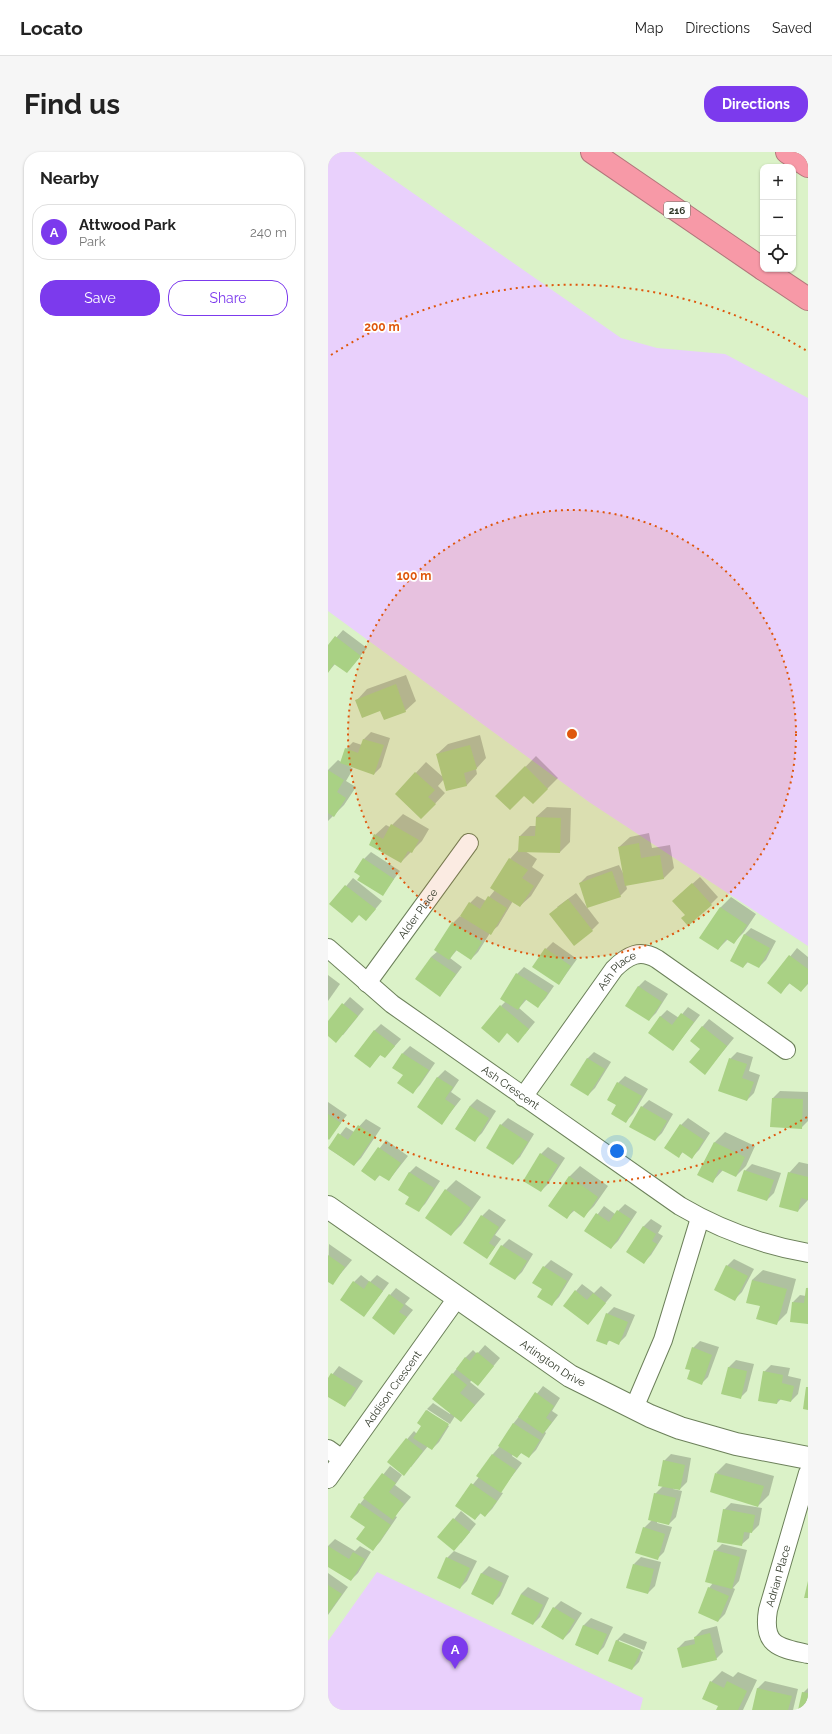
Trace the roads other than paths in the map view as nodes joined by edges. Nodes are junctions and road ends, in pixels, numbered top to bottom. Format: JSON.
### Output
{"nodes":[{"id":1,"x":592,"y":152,"type":"edge"},
{"id":2,"x":787,"y":152,"type":"edge"},
{"id":3,"x":808,"y":166,"type":"edge"},
{"id":4,"x":760,"y":267,"type":"edge"},
{"id":5,"x":768,"y":272,"type":"edge"},
{"id":6,"x":808,"y":299,"type":"edge"},
{"id":7,"x":468,"y":844,"type":"dead end"},
{"id":8,"x":328,"y":948,"type":"edge"},
{"id":9,"x":367,"y":983,"type":"junction"},
{"id":10,"x":786,"y":1050,"type":"dead end"},
{"id":11,"x":523,"y":1098,"type":"junction"},
{"id":12,"x":328,"y":1207,"type":"edge"},
{"id":13,"x":700,"y":1218,"type":"junction"},
{"id":14,"x":808,"y":1253,"type":"edge"},
{"id":15,"x":457,"y":1298,"type":"junction"},
{"id":16,"x":634,"y":1408,"type":"junction"},
{"id":17,"x":335,"y":1454,"type":"edge"},
{"id":18,"x":808,"y":1458,"type":"edge"},
{"id":19,"x":808,"y":1473,"type":"edge"},
{"id":20,"x":328,"y":1479,"type":"edge"},
{"id":21,"x":808,"y":1654,"type":"edge"}],
"edges":[{"from":1,"to":4,"type":"highway","number":"216"},
{"from":2,"to":3,"type":"highway"},
{"from":5,"to":6,"type":"highway","number":"216"},
{"from":7,"to":9,"type":"street","name":"Alder Place"},
{"from":8,"to":9,"type":"street","name":"Ash Crescent"},
{"from":9,"to":11,"type":"street","name":"Ash Crescent"},
{"from":10,"to":11,"type":"street","name":"Ash Place"},
{"from":11,"to":13,"type":"street","name":"Ash Crescent"},
{"from":12,"to":15,"type":"street","name":"Arlington Drive"},
{"from":13,"to":14,"type":"street","name":"Ash Crescent"},
{"from":13,"to":16,"type":"street"},
{"from":15,"to":16,"type":"street","name":"Arlington Drive"},
{"from":15,"to":17,"type":"street","name":"Addison Crescent"},
{"from":16,"to":18,"type":"street","name":"Arlington Drive"},
{"from":17,"to":20,"type":"street","name":"Addison Crescent"},
{"from":19,"to":21,"type":"street","name":"Adrian Place"}]}
